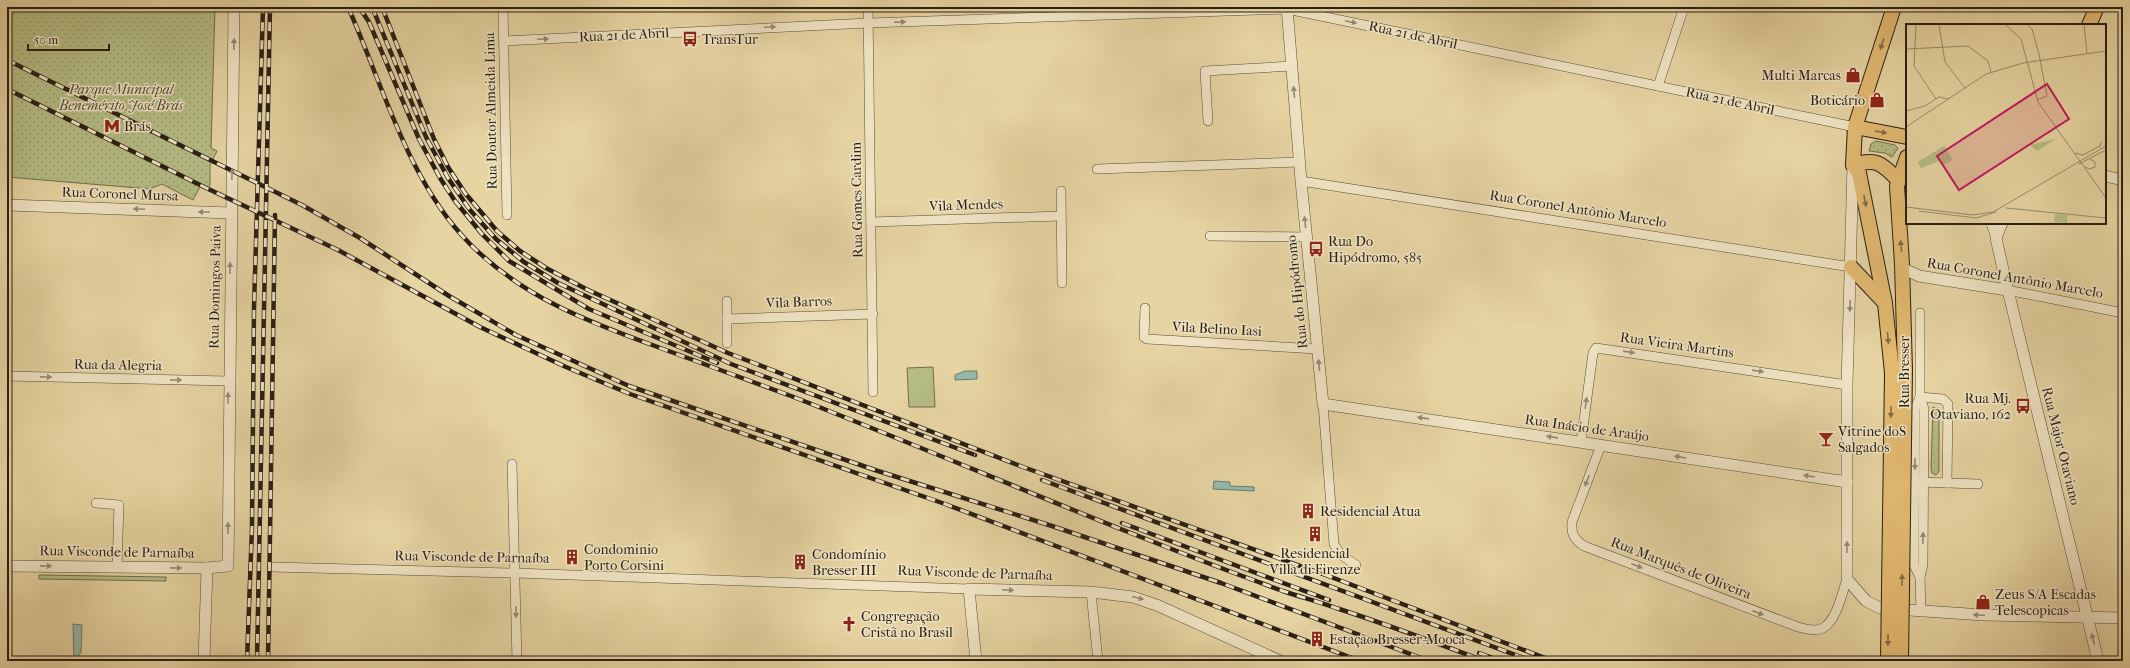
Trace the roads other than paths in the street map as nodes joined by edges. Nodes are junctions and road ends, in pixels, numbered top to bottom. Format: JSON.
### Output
{"nodes":[{"id":1,"x":234,"y":7,"type":"edge"},
{"id":2,"x":503,"y":7,"type":"edge"},
{"id":3,"x":868,"y":7,"type":"edge"},
{"id":4,"x":1684,"y":7,"type":"edge"},
{"id":5,"x":1894,"y":7,"type":"edge"},
{"id":6,"x":2097,"y":7,"type":"edge"},
{"id":7,"x":1287,"y":8,"type":"edge"},
{"id":8,"x":1062,"y":12,"type":"edge"},
{"id":9,"x":868,"y":23,"type":"junction"},
{"id":10,"x":2089,"y":24,"type":"edge"},
{"id":11,"x":504,"y":41,"type":"junction"},
{"id":12,"x":1292,"y":66,"type":"junction"},
{"id":13,"x":1658,"y":86,"type":"junction"},
{"id":14,"x":1208,"y":121,"type":"dead end"},
{"id":15,"x":1855,"y":127,"type":"junction"},
{"id":16,"x":1906,"y":137,"type":"edge"},
{"id":17,"x":1906,"y":160,"type":"edge"},
{"id":18,"x":1300,"y":162,"type":"junction"},
{"id":19,"x":1852,"y":165,"type":"junction"},
{"id":20,"x":1097,"y":169,"type":"dead end"},
{"id":21,"x":2106,"y":176,"type":"edge"},
{"id":22,"x":1898,"y":180,"type":"junction"},
{"id":23,"x":2123,"y":180,"type":"edge"},
{"id":24,"x":1301,"y":181,"type":"junction"},
{"id":25,"x":1061,"y":191,"type":"dead end"},
{"id":26,"x":7,"y":205,"type":"edge"},
{"id":27,"x":231,"y":213,"type":"junction"},
{"id":28,"x":507,"y":215,"type":"dead end"},
{"id":29,"x":1061,"y":216,"type":"junction"},
{"id":30,"x":871,"y":222,"type":"junction"},
{"id":31,"x":1992,"y":224,"type":"edge"},
{"id":32,"x":2002,"y":224,"type":"edge"},
{"id":33,"x":1210,"y":236,"type":"dead end"},
{"id":34,"x":1307,"y":238,"type":"junction"},
{"id":35,"x":1996,"y":238,"type":"junction"},
{"id":36,"x":1851,"y":267,"type":"junction"},
{"id":37,"x":1902,"y":268,"type":"junction"},
{"id":38,"x":1919,"y":276,"type":"junction"},
{"id":39,"x":1062,"y":283,"type":"dead end"},
{"id":40,"x":1903,"y":285,"type":"junction"},
{"id":41,"x":2007,"y":290,"type":"junction"},
{"id":42,"x":727,"y":301,"type":"dead end"},
{"id":43,"x":1885,"y":303,"type":"junction"},
{"id":44,"x":1145,"y":308,"type":"dead end"},
{"id":45,"x":2123,"y":313,"type":"edge"},
{"id":46,"x":873,"y":314,"type":"junction"},
{"id":47,"x":1920,"y":314,"type":"dead end"},
{"id":48,"x":727,"y":319,"type":"junction"},
{"id":49,"x":727,"y":343,"type":"dead end"},
{"id":50,"x":1318,"y":349,"type":"junction"},
{"id":51,"x":1898,"y":372,"type":"junction"},
{"id":52,"x":7,"y":376,"type":"edge"},
{"id":53,"x":228,"y":381,"type":"junction"},
{"id":54,"x":1847,"y":385,"type":"junction"},
{"id":55,"x":874,"y":392,"type":"dead end"},
{"id":56,"x":1920,"y":398,"type":"junction"},
{"id":57,"x":1323,"y":404,"type":"junction"},
{"id":58,"x":1581,"y":442,"type":"junction"},
{"id":59,"x":1600,"y":445,"type":"junction"},
{"id":60,"x":512,"y":464,"type":"dead end"},
{"id":61,"x":1847,"y":482,"type":"junction"},
{"id":62,"x":1919,"y":482,"type":"junction"},
{"id":63,"x":1946,"y":483,"type":"junction"},
{"id":64,"x":1978,"y":484,"type":"dead end"},
{"id":65,"x":96,"y":503,"type":"dead end"},
{"id":66,"x":1356,"y":565,"type":"dead end"},
{"id":67,"x":7,"y":566,"type":"edge"},
{"id":68,"x":118,"y":567,"type":"junction"},
{"id":69,"x":227,"y":567,"type":"joint"},
{"id":70,"x":272,"y":567,"type":"dead end"},
{"id":71,"x":207,"y":568,"type":"junction"},
{"id":72,"x":515,"y":573,"type":"junction"},
{"id":73,"x":1847,"y":579,"type":"junction"},
{"id":74,"x":970,"y":589,"type":"junction"},
{"id":75,"x":1091,"y":592,"type":"junction"},
{"id":76,"x":1920,"y":612,"type":"junction"},
{"id":77,"x":2088,"y":617,"type":"junction"},
{"id":78,"x":2123,"y":618,"type":"edge"},
{"id":79,"x":204,"y":661,"type":"edge"},
{"id":80,"x":517,"y":661,"type":"edge"},
{"id":81,"x":976,"y":661,"type":"edge"},
{"id":82,"x":1098,"y":661,"type":"edge"},
{"id":83,"x":1280,"y":661,"type":"edge"},
{"id":84,"x":1888,"y":661,"type":"edge"},
{"id":85,"x":1901,"y":661,"type":"edge"},
{"id":86,"x":2098,"y":661,"type":"edge"}],
"edges":[{"from":27,"to":1,"type":"street","name":"Rua Domingos Paiva","one_way":true},
{"from":2,"to":11,"type":"street","name":"Rua Doutor Almeida Lima"},
{"from":3,"to":9,"type":"street","name":"Rua Gomes Cardim"},
{"from":4,"to":13,"type":"street"},
{"from":5,"to":15,"type":"main road","one_way":true},
{"from":6,"to":10,"type":"main road"},
{"from":7,"to":8,"type":"street","name":"Rua 21 de Abril"},
{"from":7,"to":12,"type":"street","name":"Rua do Hipódromo"},
{"from":7,"to":13,"type":"street","name":"Rua 21 de Abril","one_way":true},
{"from":9,"to":8,"type":"street","name":"Rua 21 de Abril","one_way":true},
{"from":11,"to":9,"type":"street","name":"Rua 21 de Abril","one_way":true},
{"from":9,"to":30,"type":"street","name":"Rua Gomes Cardim"},
{"from":11,"to":28,"type":"street","name":"Rua Doutor Almeida Lima"},
{"from":12,"to":14,"type":"street"},
{"from":18,"to":12,"type":"street","name":"Rua do Hipódromo","one_way":true},
{"from":13,"to":15,"type":"street","name":"Rua 21 de Abril"},
{"from":15,"to":16,"type":"main road","name":"Rua 21 de Abril","one_way":true},
{"from":15,"to":19,"type":"main road"},
{"from":17,"to":22,"type":"main road","name":"Rua Bresser"},
{"from":18,"to":20,"type":"street"},
{"from":18,"to":24,"type":"street","name":"Rua do Hipódromo"},
{"from":19,"to":22,"type":"main road"},
{"from":19,"to":36,"type":"street"},
{"from":19,"to":43,"type":"main road","name":"Rua Bresser","one_way":true},
{"from":21,"to":23,"type":"street"},
{"from":37,"to":22,"type":"main road","name":"Rua Bresser","one_way":true},
{"from":34,"to":24,"type":"street","name":"Rua do Hipódromo","one_way":true},
{"from":24,"to":36,"type":"street","name":"Rua Coronel Antônio Marcelo"},
{"from":25,"to":29,"type":"street"},
{"from":27,"to":26,"type":"street","name":"Rua Coronel Mursa","one_way":true},
{"from":53,"to":27,"type":"street","name":"Rua Domingos Paiva","one_way":true},
{"from":29,"to":30,"type":"street","name":"Vila Mendes"},
{"from":29,"to":39,"type":"street"},
{"from":30,"to":46,"type":"street","name":"Rua Gomes Cardim"},
{"from":31,"to":35,"type":"street","name":"Rua Major Otaviano"},
{"from":32,"to":35,"type":"street"},
{"from":33,"to":34,"type":"street"},
{"from":34,"to":50,"type":"street","name":"Rua do Hipódromo"},
{"from":35,"to":41,"type":"street","name":"Rua Major Otaviano"},
{"from":36,"to":43,"type":"main road"},
{"from":36,"to":54,"type":"street","one_way":true},
{"from":37,"to":38,"type":"street"},
{"from":37,"to":40,"type":"main road","name":"Rua Bresser"},
{"from":38,"to":40,"type":"street","name":"Rua Coronel Antônio Marcelo"},
{"from":38,"to":41,"type":"street","name":"Rua Coronel Antônio Marcelo"},
{"from":40,"to":51,"type":"main road","name":"Rua Bresser"},
{"from":41,"to":45,"type":"street","name":"Rua Coronel Antônio Marcelo"},
{"from":41,"to":77,"type":"street","name":"Rua Major Otaviano"},
{"from":42,"to":48,"type":"street"},
{"from":43,"to":51,"type":"main road","name":"Rua Bresser","one_way":true},
{"from":44,"to":50,"type":"street","name":"Vila Belino Iasi"},
{"from":46,"to":48,"type":"street","name":"Vila Barros"},
{"from":46,"to":55,"type":"street","name":"Rua Gomes Cardim"},
{"from":47,"to":56,"type":"street"},
{"from":48,"to":49,"type":"street"},
{"from":57,"to":50,"type":"street","name":"Rua do Hipódromo","one_way":true},
{"from":51,"to":84,"type":"main road","name":"Rua Bresser","one_way":true,"bridge":true},
{"from":85,"to":51,"type":"main road","name":"Rua Bresser","one_way":true,"bridge":true},
{"from":52,"to":53,"type":"street","name":"Rua da Alegria","one_way":true},
{"from":69,"to":53,"type":"street","name":"Rua Domingos Paiva","one_way":true},
{"from":58,"to":54,"type":"street","name":"Rua Vieira Martins","one_way":true},
{"from":54,"to":61,"type":"street"},
{"from":56,"to":62,"type":"street"},
{"from":56,"to":63,"type":"street"},
{"from":58,"to":57,"type":"street","name":"Rua Inácio de Araújo","one_way":true},
{"from":57,"to":66,"type":"street","name":"Rua do Hipódromo"},
{"from":58,"to":59,"type":"street","name":"Rua Inácio de Araújo"},
{"from":61,"to":59,"type":"street","name":"Rua Inácio de Araújo","one_way":true},
{"from":59,"to":73,"type":"street","name":"Rua Marquês de Oliveira","one_way":true},
{"from":60,"to":72,"type":"street"},
{"from":73,"to":61,"type":"street","one_way":true},
{"from":62,"to":63,"type":"street"},
{"from":62,"to":76,"type":"street"},
{"from":63,"to":64,"type":"street"},
{"from":65,"to":68,"type":"street"},
{"from":67,"to":68,"type":"street","name":"Rua Visconde de Parnaíba","one_way":true},
{"from":68,"to":71,"type":"street","name":"Rua Visconde de Parnaíba","one_way":true},
{"from":69,"to":71,"type":"street","name":"Rua Visconde de Parnaíba"},
{"from":70,"to":72,"type":"street","name":"Rua Visconde de Parnaíba"},
{"from":71,"to":79,"type":"street"},
{"from":72,"to":74,"type":"street","name":"Rua Visconde de Parnaíba"},
{"from":72,"to":80,"type":"street","one_way":true},
{"from":73,"to":76,"type":"street"},
{"from":74,"to":75,"type":"street","name":"Rua Visconde de Parnaíba","one_way":true},
{"from":74,"to":81,"type":"street"},
{"from":75,"to":82,"type":"street"},
{"from":75,"to":83,"type":"street","name":"Rua Visconde de Parnaíba","one_way":true},
{"from":77,"to":76,"type":"street","one_way":true},
{"from":77,"to":78,"type":"street"},
{"from":86,"to":77,"type":"street","name":"Rua Major Otaviano","one_way":true}]}
